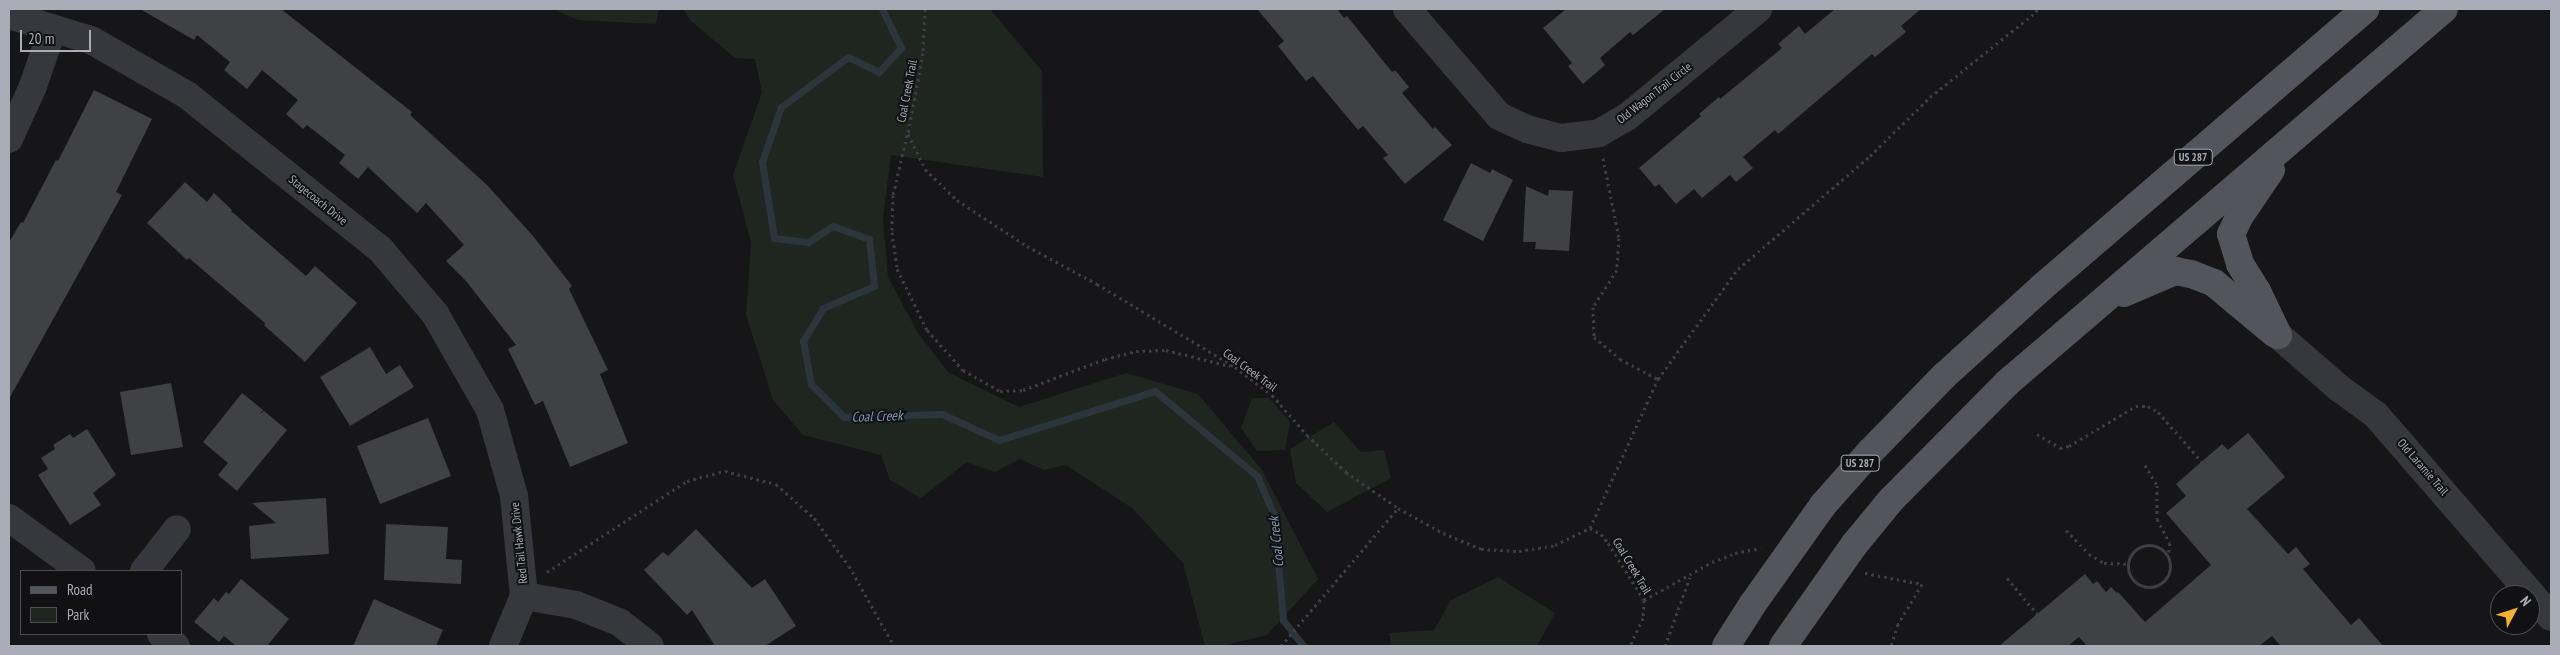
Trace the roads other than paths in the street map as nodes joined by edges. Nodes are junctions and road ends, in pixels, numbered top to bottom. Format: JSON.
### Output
{"nodes":[{"id":1,"x":1407,"y":9,"type":"edge"},
{"id":2,"x":1758,"y":9,"type":"edge"},
{"id":3,"x":2365,"y":9,"type":"edge"},
{"id":4,"x":2444,"y":9,"type":"edge"},
{"id":5,"x":9,"y":15,"type":"edge"},
{"id":6,"x":53,"y":28,"type":"junction"},
{"id":7,"x":9,"y":139,"type":"edge"},
{"id":8,"x":2291,"y":140,"type":"junction"},
{"id":9,"x":2101,"y":303,"type":"junction"},
{"id":10,"x":2278,"y":336,"type":"junction"},
{"id":11,"x":514,"y":496,"type":"joint"},
{"id":12,"x":9,"y":518,"type":"edge"},
{"id":13,"x":177,"y":529,"type":"dead end"},
{"id":14,"x":81,"y":570,"type":"edge"},
{"id":15,"x":145,"y":570,"type":"edge"},
{"id":16,"x":524,"y":596,"type":"junction"},
{"id":17,"x":2551,"y":617,"type":"edge"},
{"id":18,"x":162,"y":635,"type":"edge"},
{"id":19,"x":176,"y":646,"type":"edge"},
{"id":20,"x":503,"y":646,"type":"edge"},
{"id":21,"x":650,"y":646,"type":"edge"},
{"id":22,"x":1726,"y":646,"type":"edge"},
{"id":23,"x":1783,"y":646,"type":"edge"}],
"edges":[{"from":1,"to":2,"type":"street","name":"Old Wagon Trail Circle"},
{"from":3,"to":22,"type":"main road","number":"US 287"},
{"from":4,"to":8,"type":"main road"},
{"from":5,"to":6,"type":"street","name":"Stagecoach Drive"},
{"from":6,"to":7,"type":"street"},
{"from":6,"to":11,"type":"street","name":"Stagecoach Drive"},
{"from":8,"to":9,"type":"main road"},
{"from":8,"to":10,"type":"main road"},
{"from":9,"to":10,"type":"main road"},
{"from":9,"to":23,"type":"main road"},
{"from":10,"to":17,"type":"street","name":"Old Laramie Trail"},
{"from":11,"to":16,"type":"street","name":"Red Tail Hawk Drive"},
{"from":12,"to":14,"type":"street"},
{"from":13,"to":15,"type":"street"},
{"from":16,"to":20,"type":"street","name":"Red Tail Hawk Drive"},
{"from":16,"to":21,"type":"street"},
{"from":18,"to":19,"type":"street"}]}
